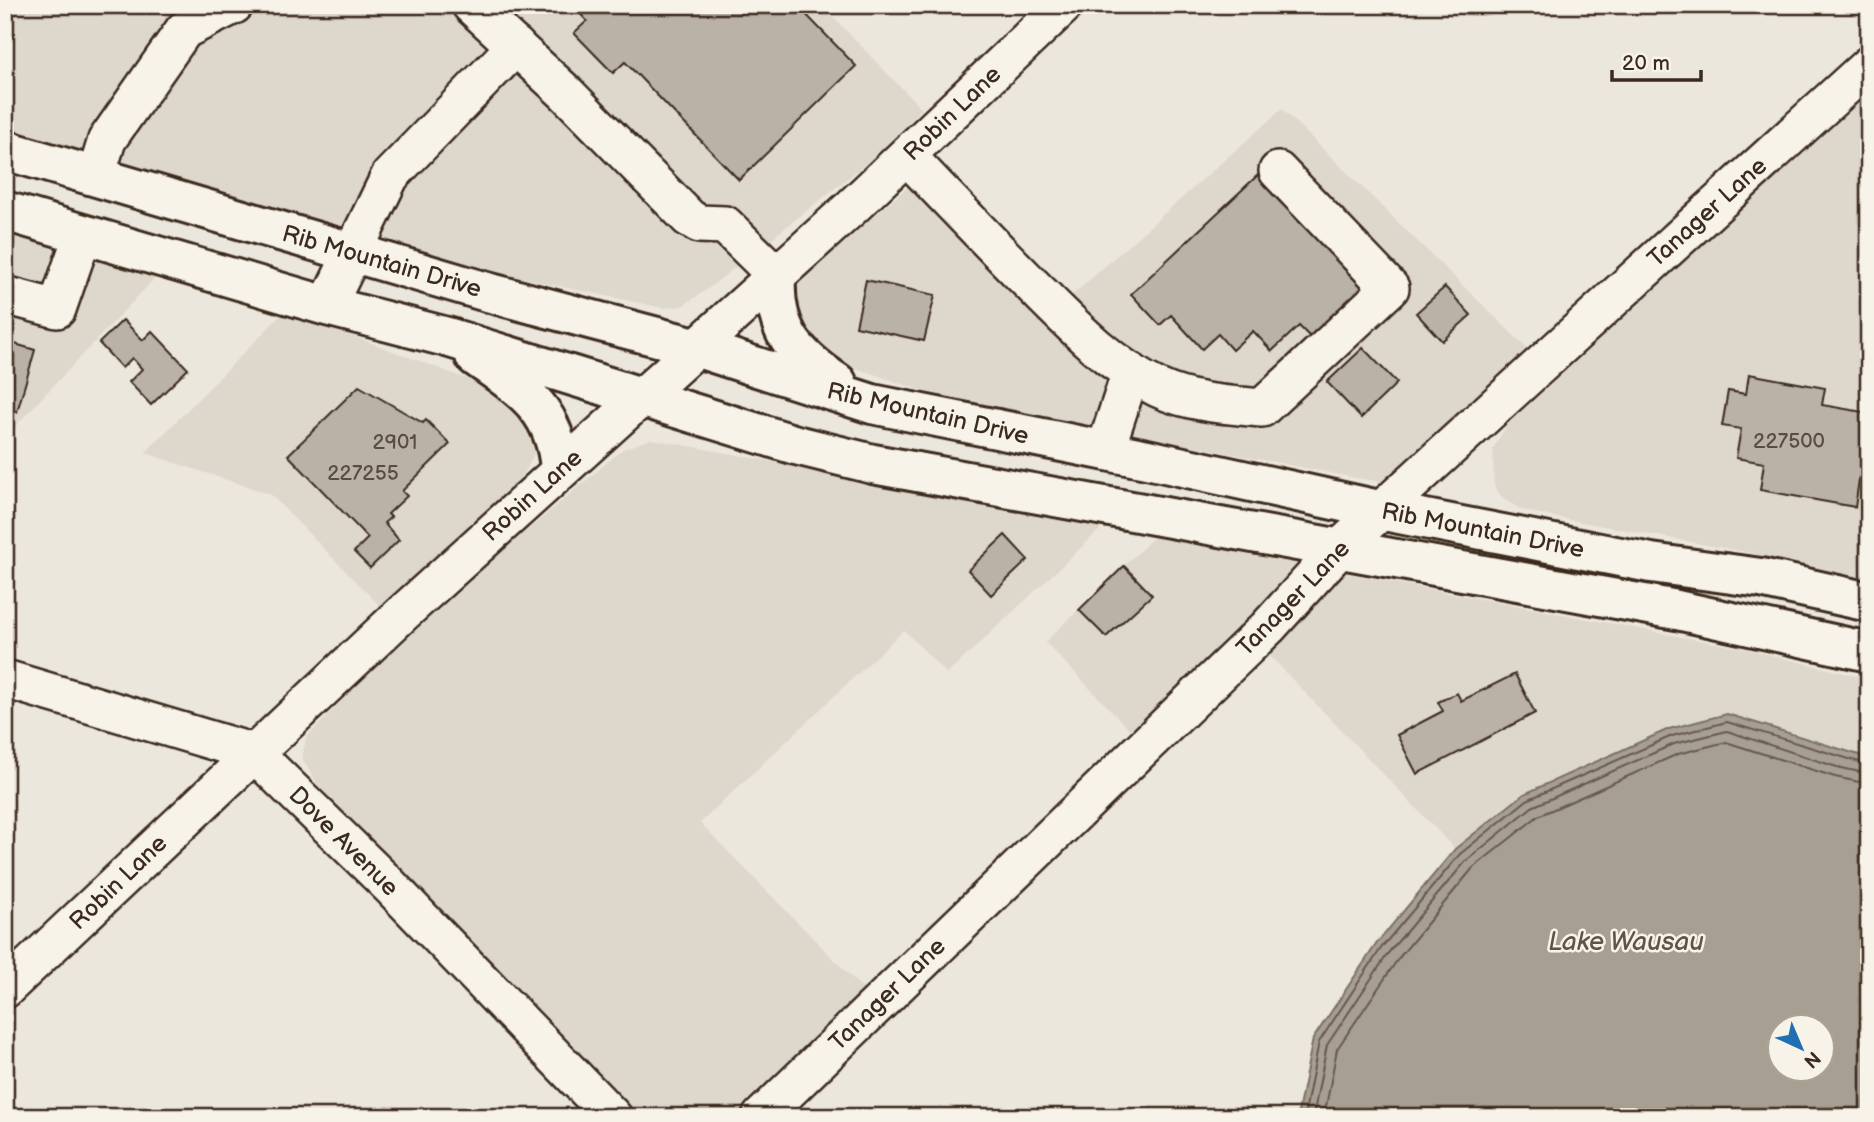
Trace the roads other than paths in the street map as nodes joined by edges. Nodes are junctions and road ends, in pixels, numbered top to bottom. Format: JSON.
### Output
{"nodes":[{"id":1,"x":234,"y":5,"type":"edge"},
{"id":2,"x":471,"y":5,"type":"edge"},
{"id":3,"x":1064,"y":5,"type":"edge"},
{"id":4,"x":516,"y":46,"type":"junction"},
{"id":5,"x":1869,"y":65,"type":"edge"},
{"id":6,"x":5,"y":150,"type":"edge"},
{"id":7,"x":906,"y":156,"type":"junction"},
{"id":8,"x":1278,"y":171,"type":"dead end"},
{"id":9,"x":96,"y":176,"type":"junction"},
{"id":10,"x":5,"y":211,"type":"edge"},
{"id":11,"x":83,"y":234,"type":"junction"},
{"id":12,"x":355,"y":253,"type":"junction"},
{"id":13,"x":776,"y":275,"type":"junction"},
{"id":14,"x":5,"y":295,"type":"edge"},
{"id":15,"x":327,"y":306,"type":"junction"},
{"id":16,"x":447,"y":337,"type":"junction"},
{"id":17,"x":695,"y":347,"type":"junction"},
{"id":18,"x":1131,"y":372,"type":"junction"},
{"id":19,"x":640,"y":397,"type":"junction"},
{"id":20,"x":872,"y":404,"type":"junction"},
{"id":21,"x":1105,"y":451,"type":"junction"},
{"id":22,"x":560,"y":469,"type":"junction"},
{"id":23,"x":1379,"y":510,"type":"junction"},
{"id":24,"x":1339,"y":549,"type":"junction"},
{"id":25,"x":1869,"y":602,"type":"edge"},
{"id":26,"x":1869,"y":652,"type":"edge"},
{"id":27,"x":5,"y":679,"type":"edge"},
{"id":28,"x":254,"y":752,"type":"junction"},
{"id":29,"x":5,"y":989,"type":"edge"},
{"id":30,"x":613,"y":1117,"type":"edge"},
{"id":31,"x":761,"y":1117,"type":"edge"}],
"edges":[{"from":1,"to":9,"type":"street"},
{"from":2,"to":4,"type":"street"},
{"from":3,"to":7,"type":"street","name":"Robin Lane"},
{"from":4,"to":12,"type":"street"},
{"from":4,"to":13,"type":"street"},
{"from":5,"to":23,"type":"street","name":"Tanager Lane"},
{"from":6,"to":9,"type":"main road","name":"Rib Mountain Drive"},
{"from":7,"to":13,"type":"street","name":"Robin Lane"},
{"from":7,"to":18,"type":"street"},
{"from":8,"to":18,"type":"street"},
{"from":9,"to":12,"type":"main road","name":"Rib Mountain Drive"},
{"from":10,"to":11,"type":"main road","name":"Rib Mountain Drive"},
{"from":11,"to":14,"type":"street"},
{"from":11,"to":15,"type":"main road","name":"Rib Mountain Drive"},
{"from":12,"to":15,"type":"street"},
{"from":12,"to":17,"type":"main road","name":"Rib Mountain Drive"},
{"from":13,"to":17,"type":"street","name":"Robin Lane"},
{"from":13,"to":20,"type":"main road"},
{"from":15,"to":16,"type":"main road","name":"Rib Mountain Drive"},
{"from":16,"to":19,"type":"main road","name":"Rib Mountain Drive"},
{"from":16,"to":22,"type":"main road"},
{"from":17,"to":19,"type":"street","name":"Robin Lane"},
{"from":17,"to":20,"type":"main road","name":"Rib Mountain Drive"},
{"from":18,"to":21,"type":"street"},
{"from":19,"to":22,"type":"street","name":"Robin Lane"},
{"from":19,"to":24,"type":"main road","name":"Rib Mountain Drive"},
{"from":20,"to":21,"type":"main road","name":"Rib Mountain Drive"},
{"from":21,"to":23,"type":"main road","name":"Rib Mountain Drive"},
{"from":22,"to":28,"type":"street","name":"Robin Lane"},
{"from":23,"to":24,"type":"street","name":"Tanager Lane"},
{"from":23,"to":25,"type":"main road","name":"Rib Mountain Drive"},
{"from":24,"to":26,"type":"main road","name":"Rib Mountain Drive"},
{"from":24,"to":31,"type":"street","name":"Tanager Lane"},
{"from":27,"to":28,"type":"street","name":"Dove Avenue"},
{"from":28,"to":29,"type":"street","name":"Robin Lane"},
{"from":28,"to":30,"type":"street","name":"Dove Avenue"}]}
